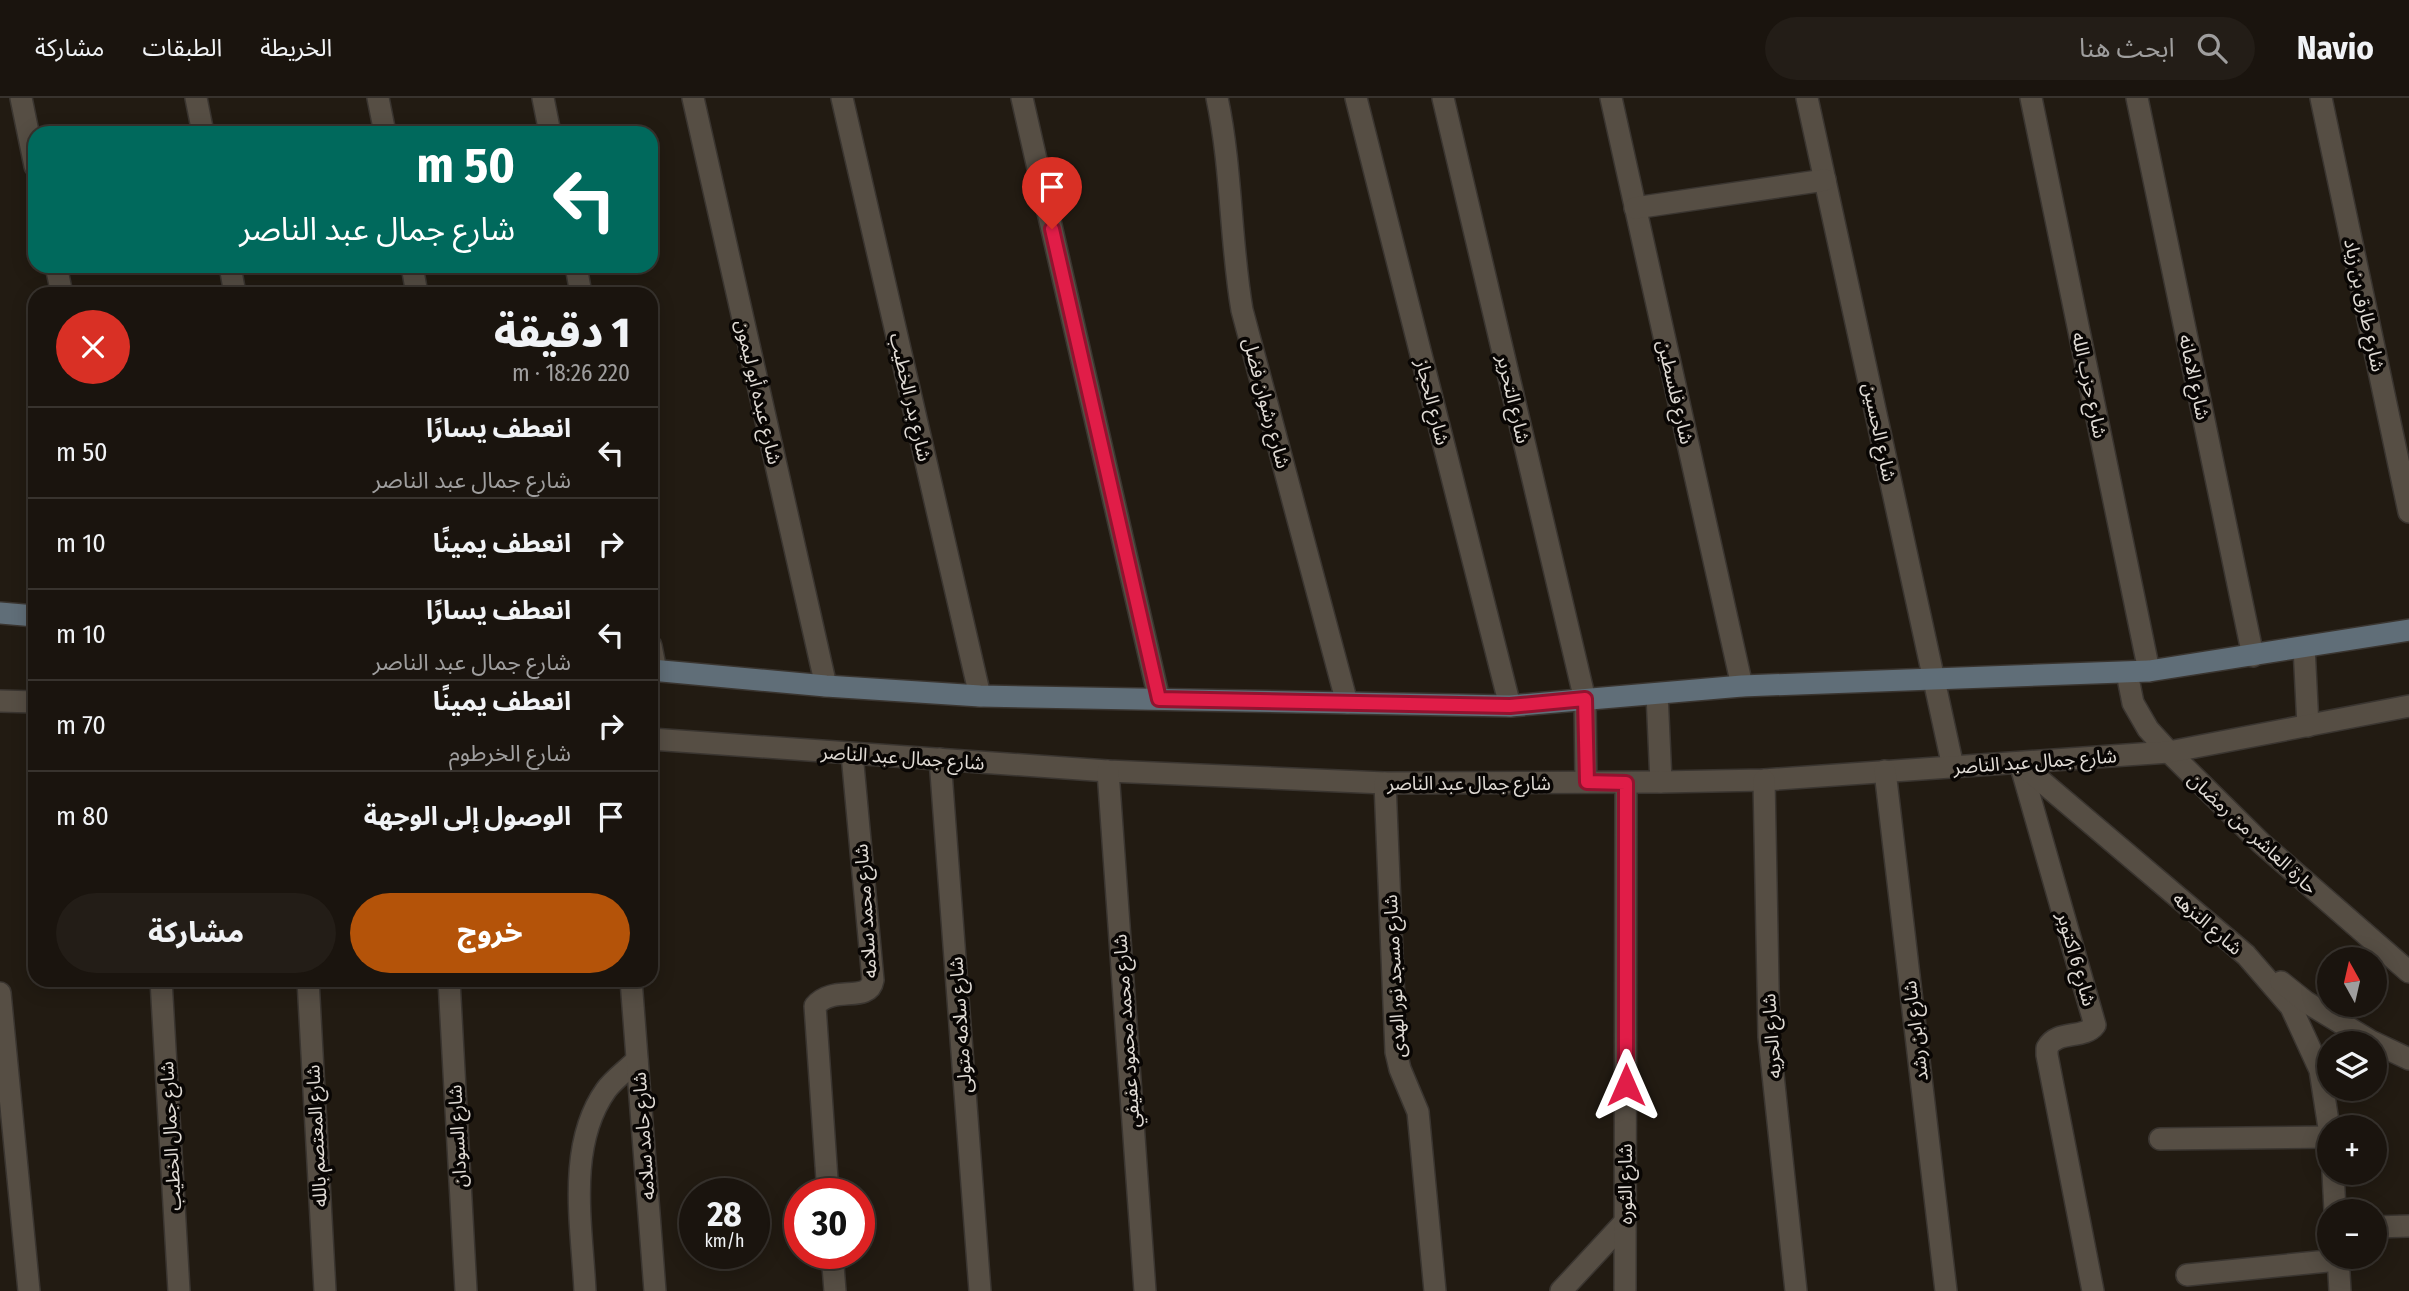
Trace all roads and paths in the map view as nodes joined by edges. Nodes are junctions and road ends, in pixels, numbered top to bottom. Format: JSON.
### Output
{"nodes":[{"id":1,"x":21,"y":98,"type":"edge"},
{"id":2,"x":196,"y":98,"type":"edge"},
{"id":3,"x":378,"y":98,"type":"edge"},
{"id":4,"x":543,"y":98,"type":"edge"},
{"id":5,"x":693,"y":98,"type":"edge"},
{"id":6,"x":842,"y":98,"type":"edge"},
{"id":7,"x":1022,"y":98,"type":"edge"},
{"id":8,"x":1217,"y":98,"type":"edge"},
{"id":9,"x":1356,"y":98,"type":"edge"},
{"id":10,"x":1443,"y":98,"type":"edge"},
{"id":11,"x":1611,"y":98,"type":"edge"},
{"id":12,"x":1807,"y":98,"type":"edge"},
{"id":13,"x":2031,"y":98,"type":"edge"},
{"id":14,"x":2137,"y":98,"type":"edge"},
{"id":15,"x":2322,"y":98,"type":"edge"},
{"id":16,"x":202,"y":126,"type":"edge"},
{"id":17,"x":384,"y":126,"type":"edge"},
{"id":18,"x":549,"y":126,"type":"edge"},
{"id":19,"x":28,"y":132,"type":"edge"},
{"id":20,"x":1825,"y":180,"type":"junction"},
{"id":21,"x":1635,"y":208,"type":"junction"},
{"id":22,"x":2409,"y":512,"type":"edge"},
{"id":23,"x":0,"y":613,"type":"edge"},
{"id":24,"x":28,"y":615,"type":"edge"},
{"id":25,"x":2409,"y":629,"type":"edge"},
{"id":26,"x":2304,"y":647,"type":"junction"},
{"id":27,"x":2253,"y":656,"type":"junction"},
{"id":28,"x":658,"y":671,"type":"edge"},
{"id":29,"x":2149,"y":671,"type":"junction"},
{"id":30,"x":2127,"y":673,"type":"junction"},
{"id":31,"x":1934,"y":678,"type":"junction"},
{"id":32,"x":1742,"y":686,"type":"junction"},
{"id":33,"x":825,"y":687,"type":"junction"},
{"id":34,"x":1657,"y":694,"type":"junction"},
{"id":35,"x":980,"y":696,"type":"junction"},
{"id":36,"x":1159,"y":699,"type":"junction"},
{"id":37,"x":1585,"y":699,"type":"junction"},
{"id":38,"x":0,"y":701,"type":"edge"},
{"id":39,"x":28,"y":702,"type":"edge"},
{"id":40,"x":1347,"y":703,"type":"junction"},
{"id":41,"x":1510,"y":706,"type":"junction"},
{"id":42,"x":2409,"y":706,"type":"edge"},
{"id":43,"x":2308,"y":726,"type":"junction"},
{"id":44,"x":658,"y":740,"type":"edge"},
{"id":45,"x":2169,"y":752,"type":"junction"},
{"id":46,"x":852,"y":754,"type":"junction"},
{"id":47,"x":940,"y":759,"type":"junction"},
{"id":48,"x":2020,"y":762,"type":"junction"},
{"id":49,"x":1953,"y":767,"type":"junction"},
{"id":50,"x":1108,"y":771,"type":"junction"},
{"id":51,"x":1885,"y":771,"type":"junction"},
{"id":52,"x":1764,"y":780,"type":"junction"},
{"id":53,"x":1587,"y":782,"type":"junction"},
{"id":54,"x":1661,"y":782,"type":"junction"},
{"id":55,"x":1385,"y":783,"type":"junction"},
{"id":56,"x":1626,"y":783,"type":"junction"},
{"id":57,"x":2246,"y":955,"type":"junction"},
{"id":58,"x":2409,"y":972,"type":"edge"},
{"id":59,"x":161,"y":987,"type":"edge"},
{"id":60,"x":308,"y":987,"type":"edge"},
{"id":61,"x":449,"y":987,"type":"edge"},
{"id":62,"x":632,"y":987,"type":"edge"},
{"id":63,"x":0,"y":993,"type":"edge"},
{"id":64,"x":2354,"y":1031,"type":"edge"},
{"id":65,"x":2387,"y":1049,"type":"edge"},
{"id":66,"x":2409,"y":1059,"type":"edge"},
{"id":67,"x":637,"y":1060,"type":"junction"},
{"id":68,"x":2327,"y":1115,"type":"edge"},
{"id":69,"x":2317,"y":1137,"type":"edge"},
{"id":70,"x":2160,"y":1139,"type":"dead end"},
{"id":71,"x":827,"y":1178,"type":"edge"},
{"id":72,"x":1625,"y":1222,"type":"junction"},
{"id":73,"x":2409,"y":1226,"type":"edge"},
{"id":74,"x":2387,"y":1227,"type":"edge"},
{"id":75,"x":2317,"y":1260,"type":"edge"},
{"id":76,"x":833,"y":1269,"type":"edge"},
{"id":77,"x":2339,"y":1269,"type":"edge"},
{"id":78,"x":2187,"y":1275,"type":"dead end"},
{"id":79,"x":29,"y":1291,"type":"edge"},
{"id":80,"x":179,"y":1291,"type":"edge"},
{"id":81,"x":325,"y":1291,"type":"edge"},
{"id":82,"x":466,"y":1291,"type":"edge"},
{"id":83,"x":585,"y":1291,"type":"edge"},
{"id":84,"x":654,"y":1291,"type":"edge"},
{"id":85,"x":835,"y":1291,"type":"edge"},
{"id":86,"x":980,"y":1291,"type":"edge"},
{"id":87,"x":1145,"y":1291,"type":"edge"},
{"id":88,"x":1435,"y":1291,"type":"edge"},
{"id":89,"x":1561,"y":1291,"type":"edge"},
{"id":90,"x":1625,"y":1291,"type":"edge"},
{"id":91,"x":1796,"y":1291,"type":"edge"},
{"id":92,"x":1946,"y":1291,"type":"edge"},
{"id":93,"x":2092,"y":1291,"type":"edge"},
{"id":94,"x":2340,"y":1291,"type":"edge"}],
"edges":[{"from":1,"to":19,"type":"street"},
{"from":2,"to":16,"type":"street"},
{"from":3,"to":17,"type":"street"},
{"from":4,"to":18,"type":"street"},
{"from":5,"to":33,"type":"street","name":"شارع عبده أبو ليمون"},
{"from":6,"to":35,"type":"street","name":"شارع بدر الخطيب"},
{"from":7,"to":36,"type":"street"},
{"from":8,"to":40,"type":"street","name":"شارع رشوان فضل"},
{"from":9,"to":41,"type":"street","name":"شارع الحجاز"},
{"from":10,"to":37,"type":"street","name":"شارع التحرير"},
{"from":11,"to":21,"type":"street","name":"شارع فلسطين"},
{"from":12,"to":20,"type":"street","name":"شارع الحسين"},
{"from":13,"to":29,"type":"street","name":"شارع حزب الله"},
{"from":14,"to":27,"type":"street","name":"شارع الامانه"},
{"from":15,"to":22,"type":"street","name":"شارع طارق بن زياد"},
{"from":20,"to":21,"type":"street"},
{"from":20,"to":31,"type":"street","name":"شارع الحسين"},
{"from":21,"to":32,"type":"street","name":"شارع فلسطين"},
{"from":23,"to":24,"type":"street"},
{"from":25,"to":26,"type":"street"},
{"from":26,"to":27,"type":"street"},
{"from":26,"to":43,"type":"street"},
{"from":27,"to":29,"type":"street"},
{"from":28,"to":33,"type":"street"},
{"from":29,"to":30,"type":"street"},
{"from":30,"to":31,"type":"street"},
{"from":30,"to":45,"type":"street","name":"حارة العاشر من رمضان"},
{"from":31,"to":32,"type":"street"},
{"from":31,"to":49,"type":"street","name":"شارع الحسين"},
{"from":32,"to":34,"type":"street"},
{"from":33,"to":35,"type":"street"},
{"from":34,"to":37,"type":"street"},
{"from":34,"to":54,"type":"street"},
{"from":35,"to":36,"type":"street"},
{"from":36,"to":40,"type":"street"},
{"from":37,"to":41,"type":"street"},
{"from":37,"to":53,"type":"street","name":"شارع التحرير"},
{"from":38,"to":39,"type":"street"},
{"from":40,"to":41,"type":"street"},
{"from":42,"to":43,"type":"street","name":"شارع جمال عبد الناصر"},
{"from":43,"to":45,"type":"street","name":"شارع جمال عبد الناصر"},
{"from":44,"to":46,"type":"street","name":"شارع جمال عبد الناصر"},
{"from":45,"to":48,"type":"street","name":"شارع جمال عبد الناصر"},
{"from":45,"to":58,"type":"street","name":"حارة العاشر من رمضان"},
{"from":46,"to":47,"type":"street","name":"شارع جمال عبد الناصر"},
{"from":46,"to":71,"type":"street","name":"شارع محمد سلامه"},
{"from":47,"to":50,"type":"street","name":"شارع جمال عبد الناصر"},
{"from":47,"to":86,"type":"street","name":"شارع سلامه متولى"},
{"from":48,"to":49,"type":"street","name":"شارع جمال عبد الناصر"},
{"from":48,"to":57,"type":"street","name":"شارع النزهه"},
{"from":48,"to":93,"type":"street","name":"شارع 6 اكتوبر"},
{"from":49,"to":51,"type":"street","name":"شارع جمال عبد الناصر"},
{"from":50,"to":55,"type":"street","name":"شارع جمال عبد الناصر"},
{"from":50,"to":87,"type":"street","name":"شارع محمد محمود عفيفي"},
{"from":51,"to":52,"type":"street","name":"شارع جمال عبد الناصر"},
{"from":51,"to":92,"type":"street","name":"شارع ابن رشد"},
{"from":52,"to":54,"type":"street","name":"شارع جمال عبد الناصر"},
{"from":52,"to":91,"type":"street","name":"شارع الحريه"},
{"from":53,"to":55,"type":"street","name":"شارع جمال عبد الناصر"},
{"from":53,"to":56,"type":"street","name":"شارع جمال عبد الناصر"},
{"from":54,"to":56,"type":"street","name":"شارع جمال عبد الناصر"},
{"from":55,"to":88,"type":"street","name":"شارع مسجد نور الهدى"},
{"from":56,"to":72,"type":"street","name":"شارع الثوره"},
{"from":57,"to":64,"type":"street"},
{"from":57,"to":68,"type":"street","name":"شارع النزهه"},
{"from":59,"to":80,"type":"street","name":"شارع جمال الخطيب"},
{"from":60,"to":81,"type":"street","name":"شارع المعتصم بالله"},
{"from":61,"to":82,"type":"street","name":"شارع السودان"},
{"from":62,"to":67,"type":"street","name":"شارع حامد سلامه"},
{"from":63,"to":79,"type":"street"},
{"from":65,"to":66,"type":"street"},
{"from":67,"to":83,"type":"street"},
{"from":67,"to":84,"type":"street","name":"شارع حامد سلامه"},
{"from":69,"to":70,"type":"street"},
{"from":72,"to":89,"type":"street"},
{"from":72,"to":90,"type":"street","name":"شارع الثوره"},
{"from":73,"to":74,"type":"street"},
{"from":75,"to":78,"type":"street"},
{"from":76,"to":85,"type":"street"},
{"from":77,"to":94,"type":"street"}]}
